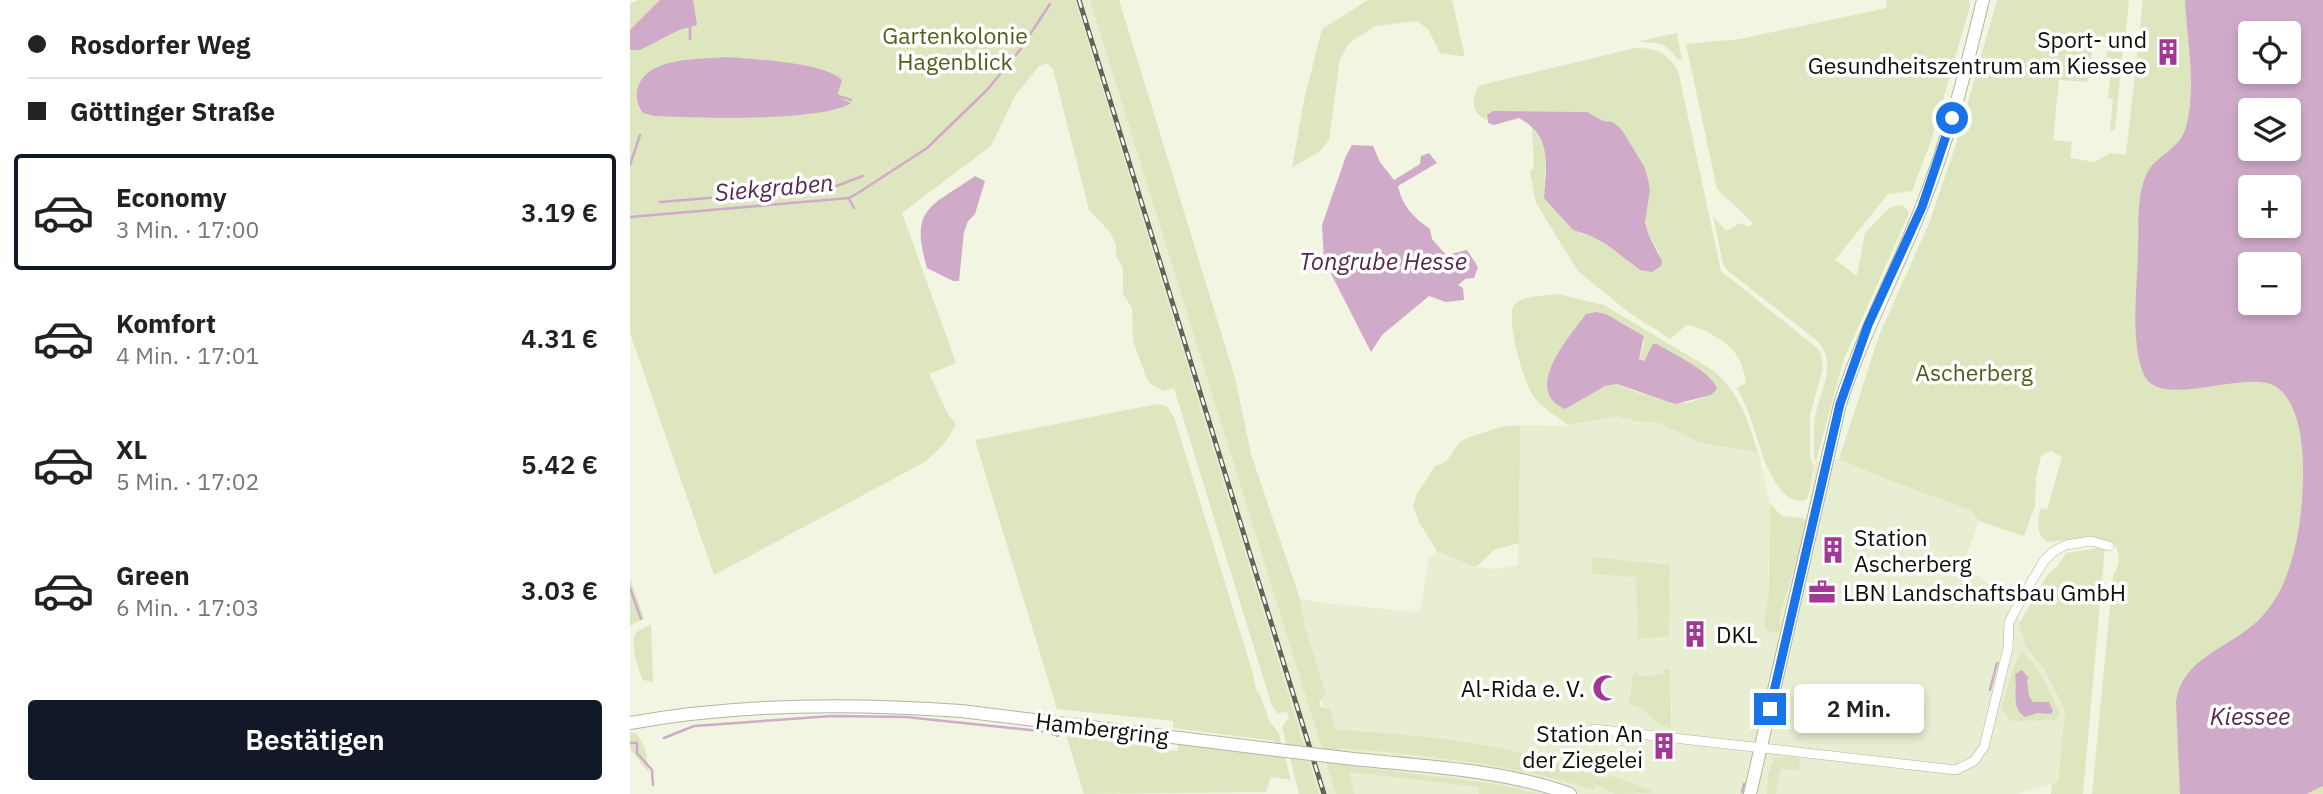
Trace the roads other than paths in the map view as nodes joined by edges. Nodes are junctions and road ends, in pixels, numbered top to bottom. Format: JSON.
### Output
{"nodes":[{"id":1,"x":1983,"y":0,"type":"edge"},
{"id":2,"x":2109,"y":546,"type":"dead end"},
{"id":3,"x":630,"y":723,"type":"edge"},
{"id":4,"x":1594,"y":729,"type":"dead end"},
{"id":5,"x":1760,"y":749,"type":"junction"},
{"id":6,"x":1570,"y":794,"type":"edge"},
{"id":7,"x":1750,"y":794,"type":"edge"}],
"edges":[{"from":1,"to":5,"type":"main road"},
{"from":2,"to":5,"type":"street"},
{"from":3,"to":6,"type":"main road","name":"Hambergring","bridge":true},
{"from":4,"to":5,"type":"street"},
{"from":5,"to":7,"type":"main road"}]}
